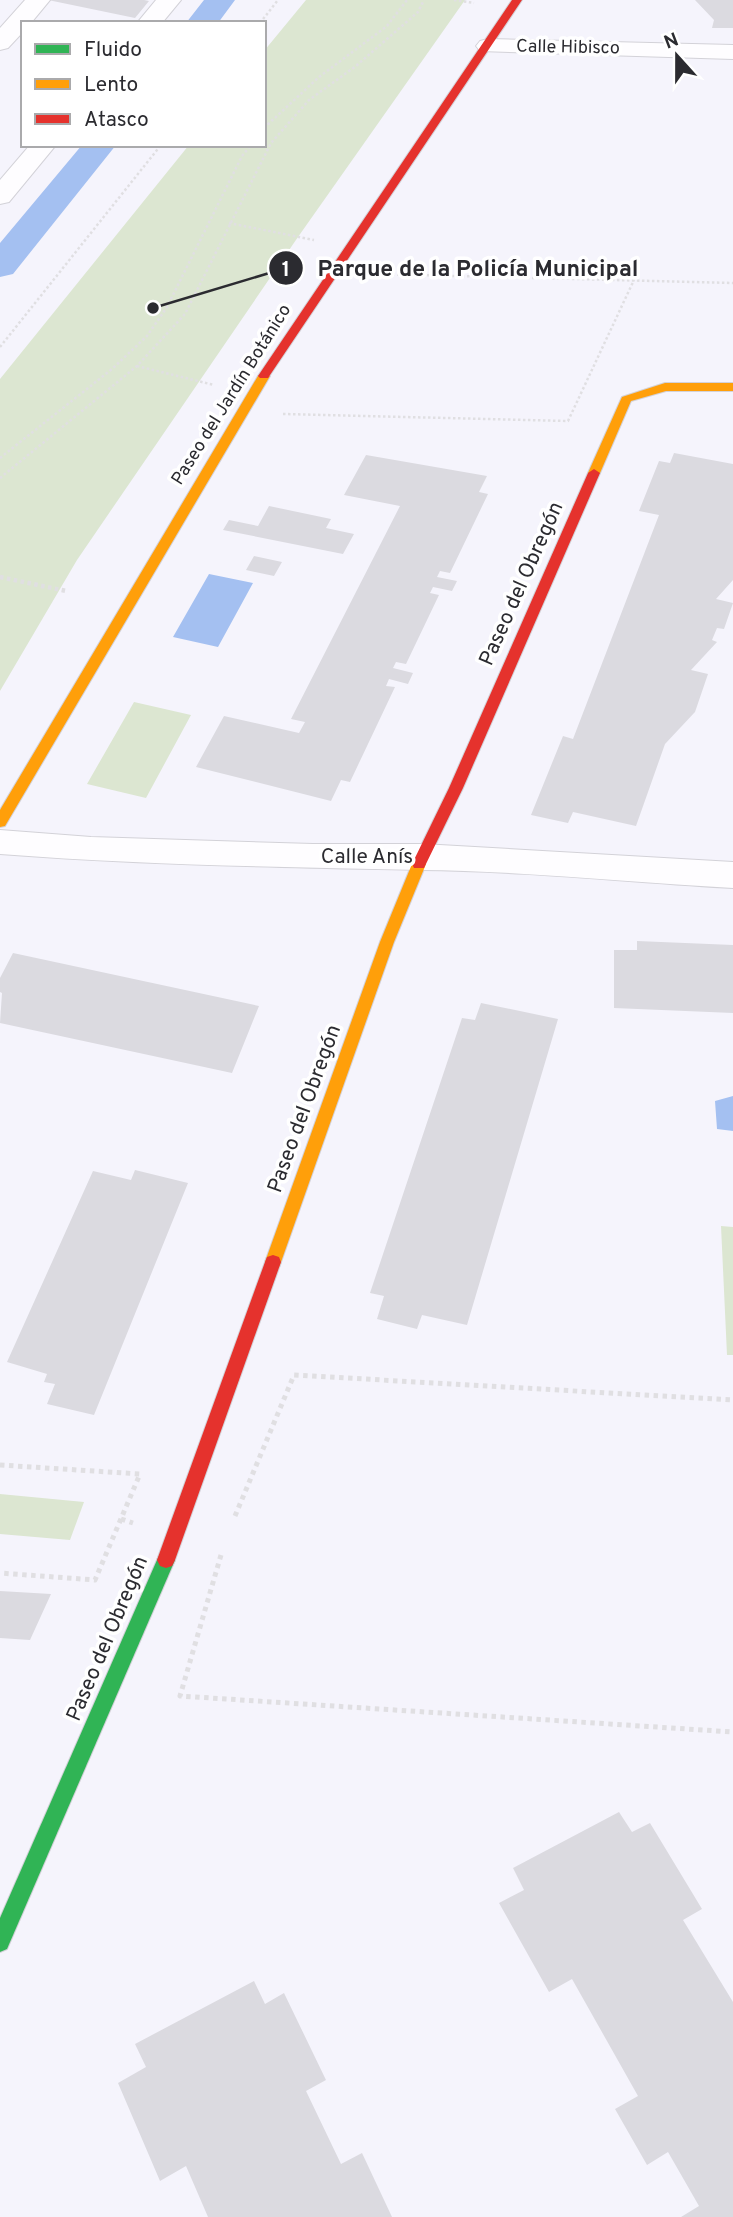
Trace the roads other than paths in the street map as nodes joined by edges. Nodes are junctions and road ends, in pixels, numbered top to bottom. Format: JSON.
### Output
{"nodes":[{"id":1,"x":38,"y":0,"type":"edge"},
{"id":2,"x":169,"y":0,"type":"edge"},
{"id":3,"x":517,"y":0,"type":"edge"},
{"id":4,"x":151,"y":21,"type":"edge"},
{"id":5,"x":0,"y":43,"type":"edge"},
{"id":6,"x":488,"y":46,"type":"junction"},
{"id":7,"x":733,"y":51,"type":"edge"},
{"id":8,"x":42,"y":147,"type":"edge"},
{"id":9,"x":0,"y":196,"type":"edge"},
{"id":10,"x":733,"y":387,"type":"edge"},
{"id":11,"x":0,"y":822,"type":"edge"},
{"id":12,"x":0,"y":842,"type":"edge"},
{"id":13,"x":422,"y":857,"type":"junction"},
{"id":14,"x":733,"y":874,"type":"edge"},
{"id":15,"x":0,"y":1942,"type":"edge"}],
"edges":[{"from":1,"to":5,"type":"street"},
{"from":2,"to":4,"type":"street"},
{"from":3,"to":6,"type":"street","name":"Paseo del Jardín Botánico"},
{"from":6,"to":7,"type":"street","name":"Calle Hibisco"},
{"from":6,"to":11,"type":"street","name":"Paseo del Jardín Botánico"},
{"from":8,"to":9,"type":"street"},
{"from":10,"to":13,"type":"street","name":"Paseo del Obregón"},
{"from":12,"to":13,"type":"street","name":"Calle Anís"},
{"from":13,"to":14,"type":"street","name":"Calle Anís"},
{"from":13,"to":15,"type":"street","name":"Paseo del Obregón"}]}
